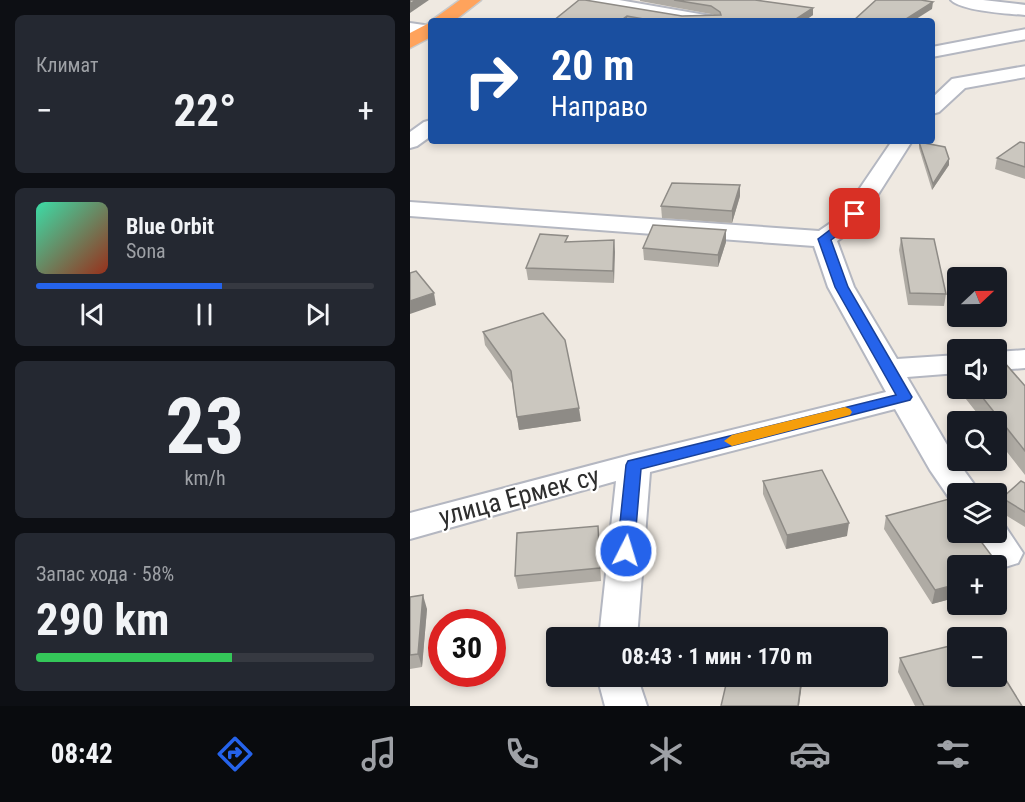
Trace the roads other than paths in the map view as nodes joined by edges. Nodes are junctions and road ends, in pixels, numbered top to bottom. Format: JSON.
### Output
{"nodes":[{"id":1,"x":472,"y":0,"type":"edge"},
{"id":2,"x":592,"y":0,"type":"edge"},
{"id":3,"x":959,"y":0,"type":"edge"},
{"id":4,"x":1025,"y":10,"type":"edge"},
{"id":5,"x":443,"y":18,"type":"edge"},
{"id":6,"x":693,"y":18,"type":"edge"},
{"id":7,"x":428,"y":27,"type":"edge"},
{"id":8,"x":1025,"y":34,"type":"edge"},
{"id":9,"x":410,"y":42,"type":"edge"},
{"id":10,"x":935,"y":51,"type":"edge"},
{"id":11,"x":1025,"y":71,"type":"edge"},
{"id":12,"x":935,"y":105,"type":"edge"},
{"id":13,"x":428,"y":128,"type":"edge"},
{"id":14,"x":410,"y":142,"type":"edge"},
{"id":15,"x":900,"y":144,"type":"edge"},
{"id":16,"x":410,"y":209,"type":"edge"},
{"id":17,"x":824,"y":239,"type":"junction"},
{"id":18,"x":1025,"y":359,"type":"edge"},
{"id":19,"x":1007,"y":360,"type":"edge"},
{"id":20,"x":947,"y":365,"type":"edge"},
{"id":21,"x":888,"y":369,"type":"junction"},
{"id":22,"x":905,"y":397,"type":"junction"},
{"id":23,"x":634,"y":465,"type":"junction"},
{"id":24,"x":956,"y":483,"type":"edge"},
{"id":25,"x":410,"y":526,"type":"edge"},
{"id":26,"x":619,"y":627,"type":"edge"},
{"id":27,"x":620,"y":687,"type":"edge"},
{"id":28,"x":626,"y":706,"type":"edge"}],
"edges":[{"from":1,"to":5,"type":"highway"},
{"from":2,"to":6,"type":"street"},
{"from":3,"to":4,"type":"street"},
{"from":7,"to":9,"type":"highway"},
{"from":8,"to":10,"type":"street"},
{"from":11,"to":12,"type":"street"},
{"from":13,"to":14,"type":"street"},
{"from":15,"to":17,"type":"street"},
{"from":16,"to":17,"type":"street"},
{"from":17,"to":21,"type":"street"},
{"from":18,"to":19,"type":"street"},
{"from":20,"to":21,"type":"street"},
{"from":21,"to":22,"type":"street"},
{"from":22,"to":23,"type":"street"},
{"from":22,"to":24,"type":"street"},
{"from":23,"to":25,"type":"street","name":"улица Ермек су"},
{"from":23,"to":26,"type":"street","name":"улица Ермек су"},
{"from":27,"to":28,"type":"street"}]}
